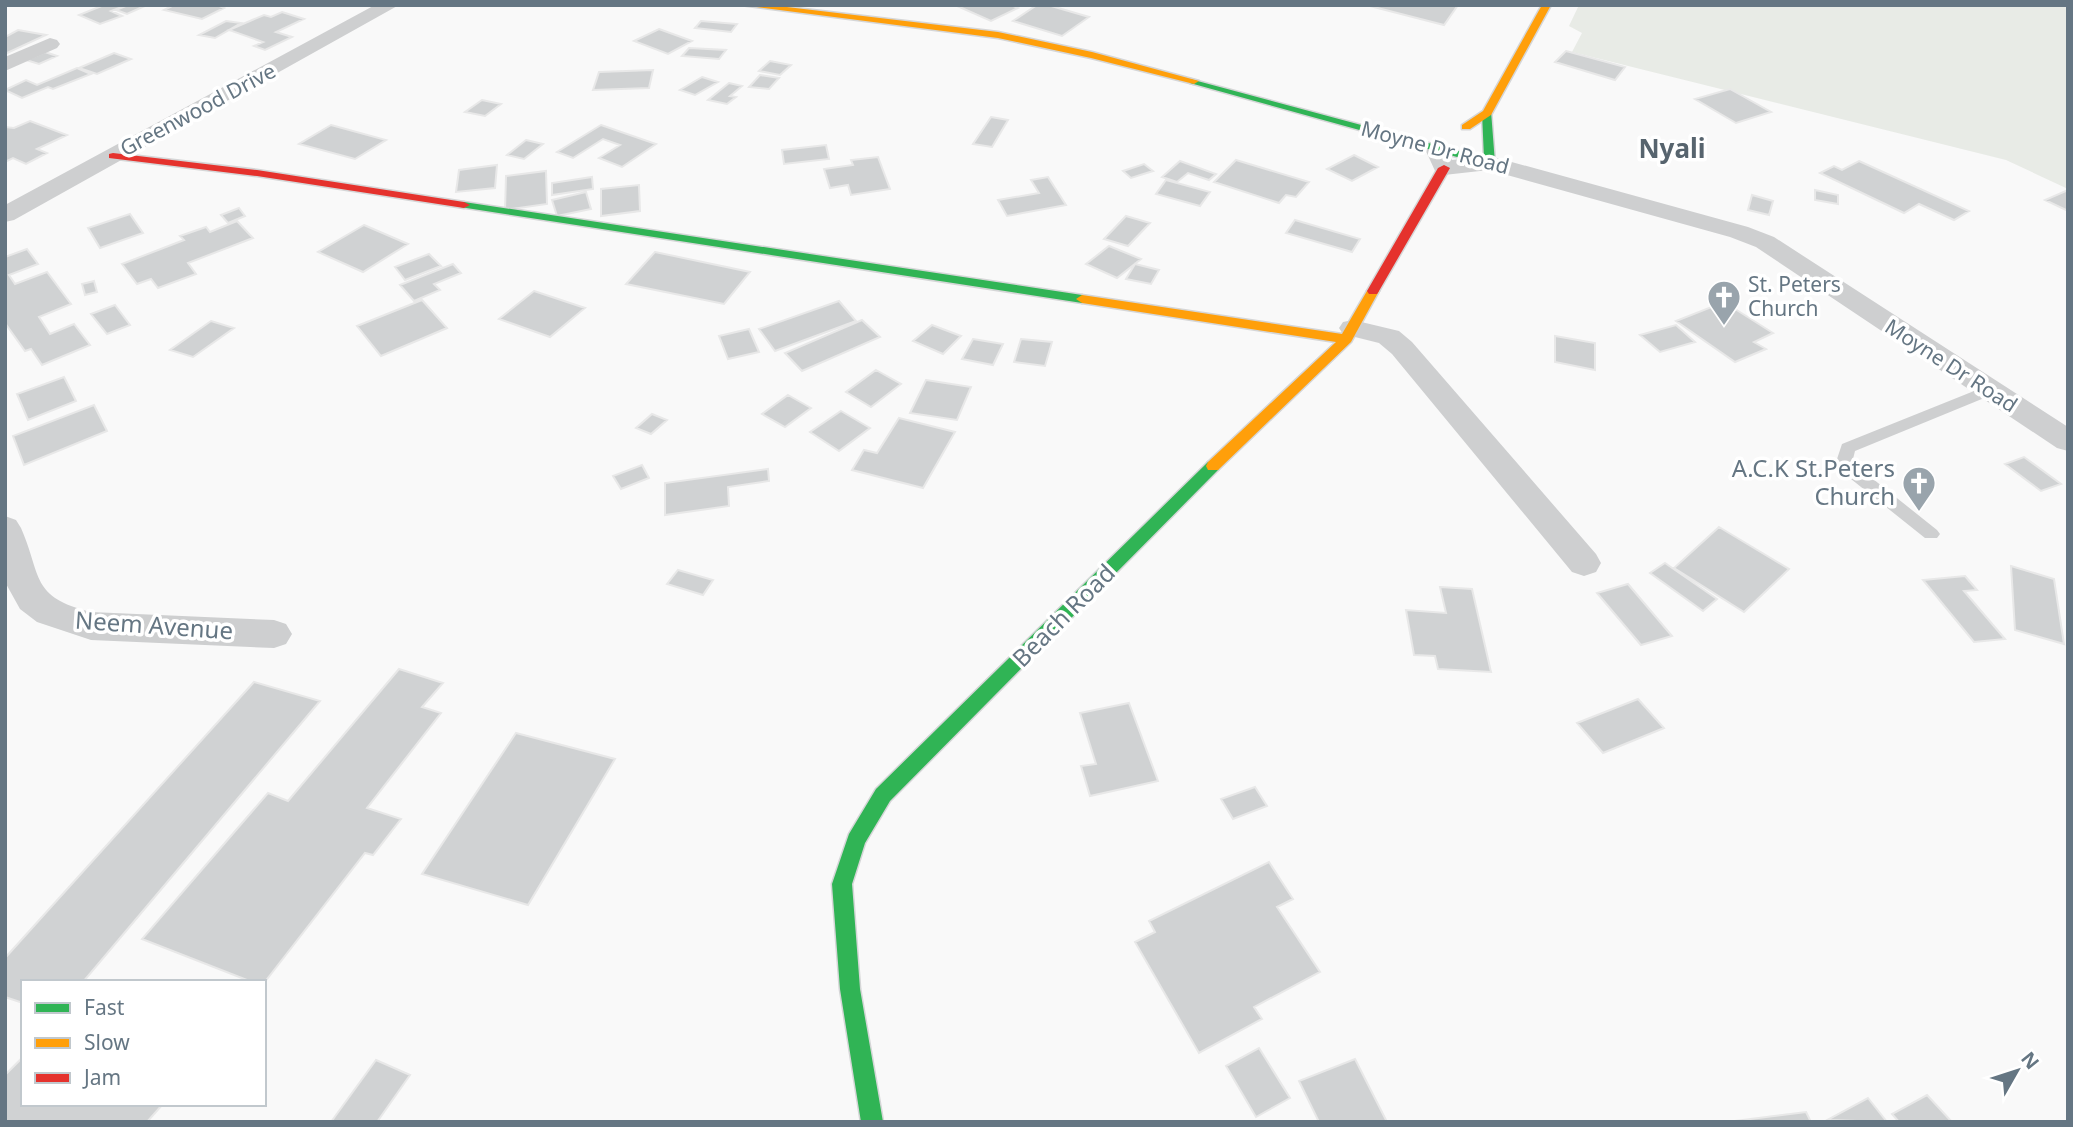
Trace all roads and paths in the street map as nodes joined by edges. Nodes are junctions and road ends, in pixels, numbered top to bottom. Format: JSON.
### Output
{"nodes":[{"id":1,"x":390,"y":5,"type":"edge"},
{"id":2,"x":745,"y":5,"type":"edge"},
{"id":3,"x":1547,"y":5,"type":"edge"},
{"id":4,"x":50,"y":44,"type":"dead end"},
{"id":5,"x":5,"y":65,"type":"edge"},
{"id":6,"x":1487,"y":113,"type":"junction"},
{"id":7,"x":1446,"y":143,"type":"junction"},
{"id":8,"x":113,"y":156,"type":"junction"},
{"id":9,"x":1490,"y":163,"type":"junction"},
{"id":10,"x":5,"y":215,"type":"edge"},
{"id":11,"x":1349,"y":334,"type":"junction"},
{"id":12,"x":1989,"y":390,"type":"junction"},
{"id":13,"x":2068,"y":441,"type":"edge"},
{"id":14,"x":1931,"y":534,"type":"dead end"},
{"id":15,"x":8,"y":549,"type":"edge"},
{"id":16,"x":1584,"y":562,"type":"dead end"},
{"id":17,"x":274,"y":634,"type":"dead end"},
{"id":18,"x":872,"y":1122,"type":"edge"}],
"edges":[{"from":1,"to":8,"type":"street","name":"Greenwood Drive"},
{"from":2,"to":7,"type":"street","name":"Moyne Dr Road"},
{"from":3,"to":6,"type":"street","name":"Beach Road"},
{"from":4,"to":5,"type":"street"},
{"from":6,"to":7,"type":"street","name":"Beach Road"},
{"from":6,"to":9,"type":"street"},
{"from":7,"to":9,"type":"street"},
{"from":7,"to":11,"type":"street","name":"Beach Road"},
{"from":8,"to":10,"type":"street","name":"Greenwood Drive"},
{"from":8,"to":11,"type":"street"},
{"from":9,"to":12,"type":"street","name":"Moyne Dr Road"},
{"from":11,"to":16,"type":"street"},
{"from":11,"to":18,"type":"street","name":"Beach Road"},
{"from":12,"to":13,"type":"street","name":"Moyne Dr Road"},
{"from":12,"to":14,"type":"lane"},
{"from":15,"to":17,"type":"street","name":"Neem Avenue"}]}
